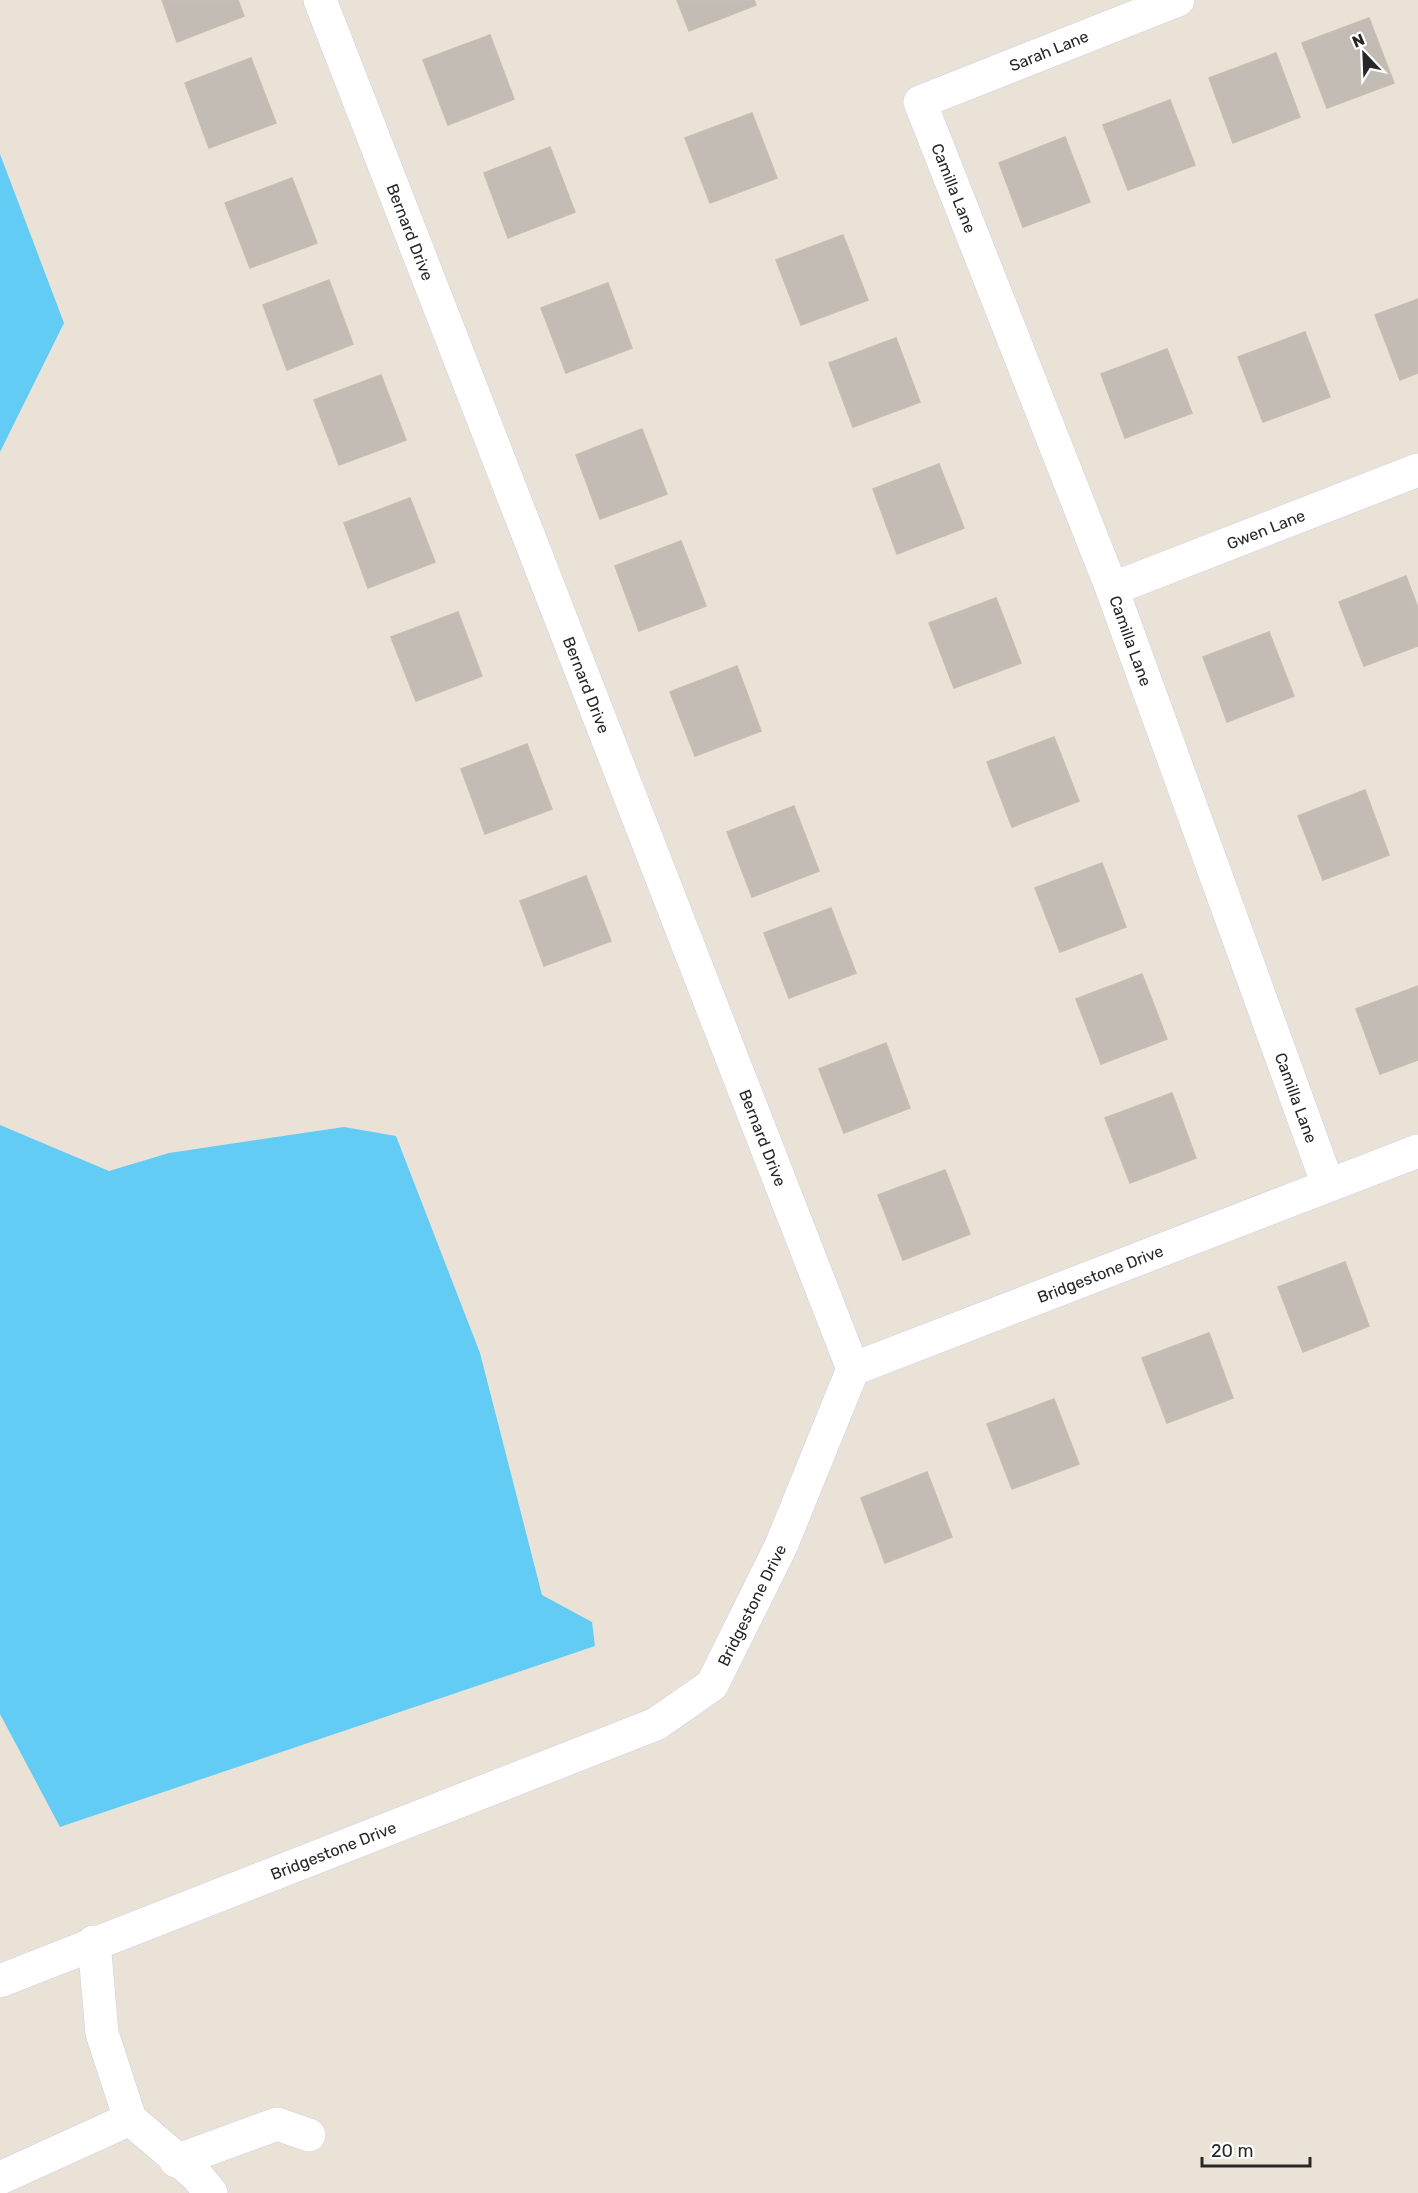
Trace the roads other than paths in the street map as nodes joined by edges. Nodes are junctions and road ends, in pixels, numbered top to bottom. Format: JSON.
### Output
{"nodes":[{"id":1,"x":320,"y":0,"type":"edge"},
{"id":2,"x":1178,"y":0,"type":"edge"},
{"id":3,"x":920,"y":102,"type":"joint"},
{"id":4,"x":1418,"y":470,"type":"edge"},
{"id":5,"x":1112,"y":589,"type":"junction"},
{"id":6,"x":1418,"y":1150,"type":"edge"},
{"id":7,"x":1328,"y":1185,"type":"junction"},
{"id":8,"x":853,"y":1369,"type":"junction"},
{"id":9,"x":94,"y":1942,"type":"junction"},
{"id":10,"x":0,"y":1980,"type":"edge"},
{"id":11,"x":130,"y":2120,"type":"junction"},
{"id":12,"x":309,"y":2135,"type":"dead end"},
{"id":13,"x":176,"y":2161,"type":"junction"},
{"id":14,"x":0,"y":2178,"type":"edge"},
{"id":15,"x":211,"y":2193,"type":"edge"}],
"edges":[{"from":1,"to":8,"type":"street","name":"Bernard Drive"},
{"from":2,"to":3,"type":"street","name":"Sarah Lane"},
{"from":3,"to":5,"type":"street","name":"Camilla Lane"},
{"from":4,"to":5,"type":"street","name":"Gwen Lane"},
{"from":5,"to":7,"type":"street","name":"Camilla Lane"},
{"from":6,"to":7,"type":"street","name":"Bridgestone Drive"},
{"from":7,"to":8,"type":"street","name":"Bridgestone Drive"},
{"from":8,"to":9,"type":"street","name":"Bridgestone Drive"},
{"from":9,"to":10,"type":"street","name":"Bridgestone Drive"},
{"from":9,"to":11,"type":"street"},
{"from":11,"to":13,"type":"street"},
{"from":11,"to":14,"type":"street"},
{"from":12,"to":13,"type":"street"},
{"from":13,"to":15,"type":"street"}]}
